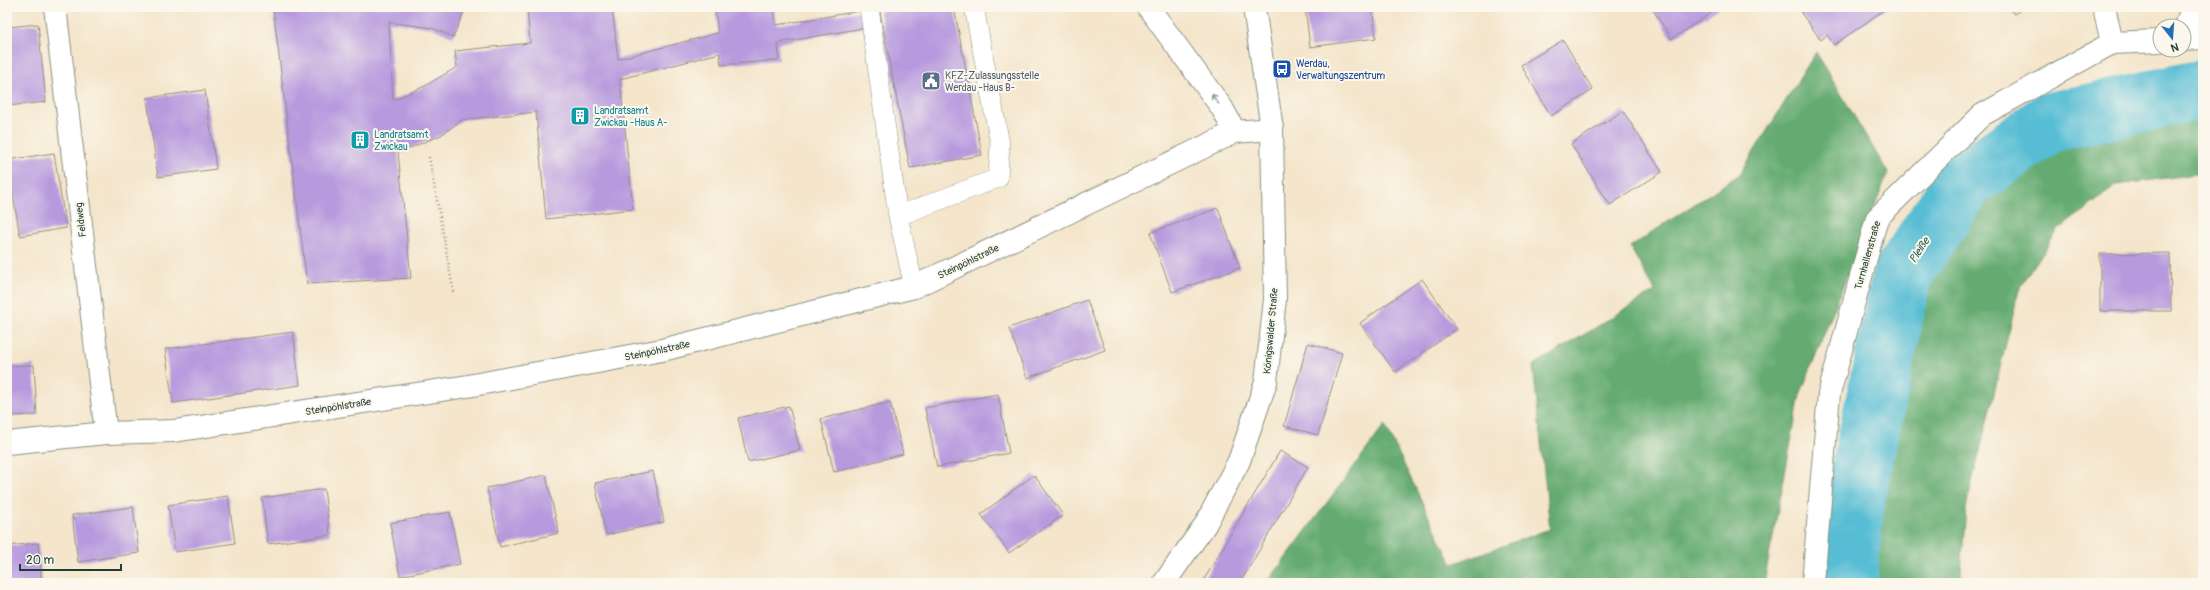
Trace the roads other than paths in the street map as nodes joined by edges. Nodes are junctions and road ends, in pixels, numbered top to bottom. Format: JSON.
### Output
{"nodes":[{"id":1,"x":55,"y":7,"type":"edge"},
{"id":2,"x":869,"y":7,"type":"edge"},
{"id":3,"x":974,"y":7,"type":"edge"},
{"id":4,"x":1148,"y":7,"type":"edge"},
{"id":5,"x":1254,"y":7,"type":"edge"},
{"id":6,"x":2104,"y":7,"type":"edge"},
{"id":7,"x":2192,"y":7,"type":"edge"},
{"id":8,"x":2189,"y":18,"type":"edge"},
{"id":9,"x":2203,"y":38,"type":"edge"},
{"id":10,"x":2192,"y":39,"type":"edge"},
{"id":11,"x":2152,"y":41,"type":"edge"},
{"id":12,"x":2112,"y":43,"type":"junction"},
{"id":13,"x":1272,"y":129,"type":"junction"},
{"id":14,"x":1235,"y":132,"type":"junction"},
{"id":15,"x":898,"y":216,"type":"junction"},
{"id":16,"x":914,"y":286,"type":"junction"},
{"id":17,"x":106,"y":434,"type":"junction"},
{"id":18,"x":7,"y":443,"type":"edge"},
{"id":19,"x":1164,"y":583,"type":"edge"},
{"id":20,"x":1813,"y":583,"type":"edge"}],
"edges":[{"from":1,"to":17,"type":"street","name":"Feldweg"},
{"from":2,"to":15,"type":"lane"},
{"from":3,"to":15,"type":"lane"},
{"from":14,"to":4,"type":"street","one_way":true},
{"from":5,"to":13,"type":"street","name":"Königswalder Straße"},
{"from":6,"to":12,"type":"street"},
{"from":7,"to":8,"type":"street"},
{"from":9,"to":10,"type":"street"},
{"from":11,"to":12,"type":"street","name":"Turnhallenstraße"},
{"from":12,"to":20,"type":"street","name":"Turnhallenstraße"},
{"from":13,"to":14,"type":"street","name":"Steinpöhlstraße"},
{"from":13,"to":19,"type":"street","name":"Königswalder Straße"},
{"from":14,"to":16,"type":"street","name":"Steinpöhlstraße"},
{"from":15,"to":16,"type":"lane"},
{"from":16,"to":17,"type":"street","name":"Steinpöhlstraße"},
{"from":17,"to":18,"type":"street","name":"Steinpöhlstraße"}]}
